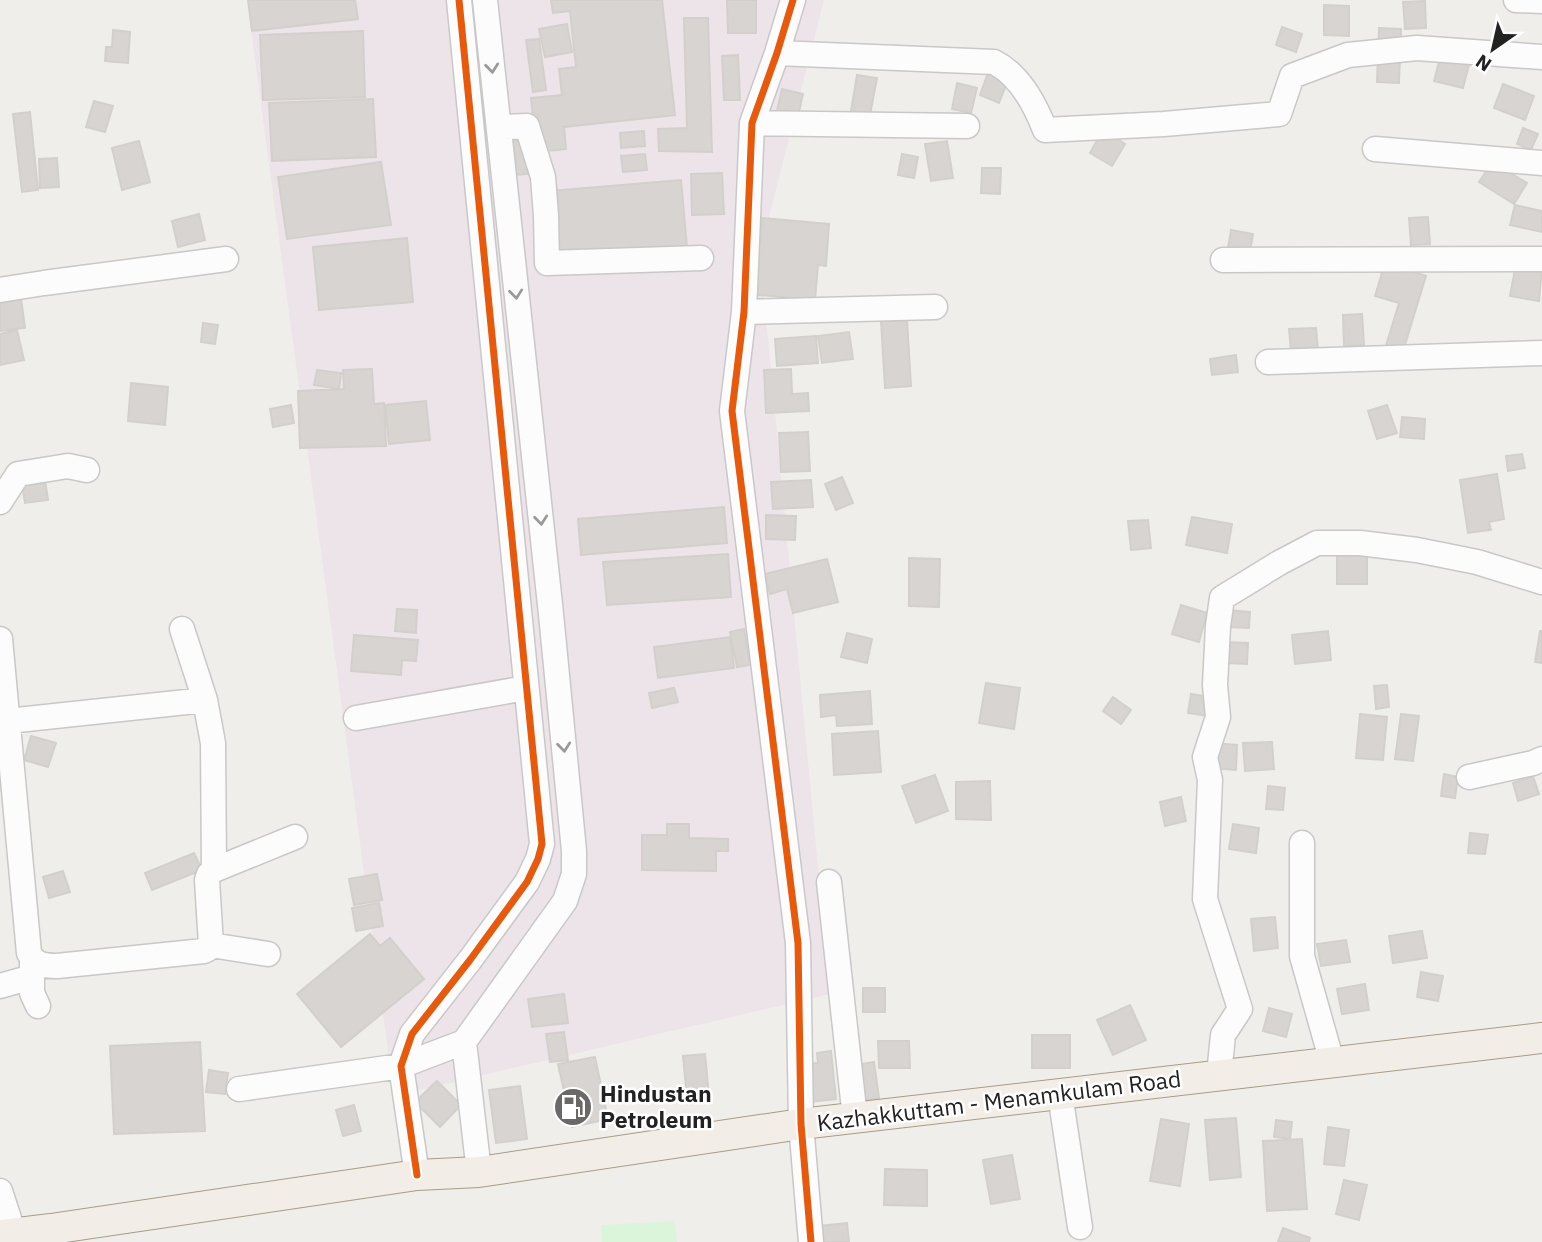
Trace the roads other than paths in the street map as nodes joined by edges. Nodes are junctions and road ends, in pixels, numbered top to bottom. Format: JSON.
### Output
{"nodes":[{"id":1,"x":459,"y":0,"type":"edge"},
{"id":2,"x":485,"y":0,"type":"edge"},
{"id":3,"x":793,"y":0,"type":"edge"},
{"id":4,"x":1516,"y":0,"type":"edge"},
{"id":5,"x":1542,"y":1,"type":"edge"},
{"id":6,"x":777,"y":53,"type":"junction"},
{"id":7,"x":1542,"y":57,"type":"edge"},
{"id":8,"x":752,"y":122,"type":"junction"},
{"id":9,"x":499,"y":127,"type":"junction"},
{"id":10,"x":967,"y":127,"type":"dead end"},
{"id":11,"x":1375,"y":149,"type":"dead end"},
{"id":12,"x":502,"y":159,"type":"junction"},
{"id":13,"x":476,"y":161,"type":"junction"},
{"id":14,"x":1542,"y":163,"type":"edge"},
{"id":15,"x":701,"y":258,"type":"dead end"},
{"id":16,"x":226,"y":259,"type":"dead end"},
{"id":17,"x":1542,"y":259,"type":"edge"},
{"id":18,"x":1223,"y":260,"type":"dead end"},
{"id":19,"x":0,"y":290,"type":"edge"},
{"id":20,"x":935,"y":307,"type":"dead end"},
{"id":21,"x":744,"y":312,"type":"junction"},
{"id":22,"x":1542,"y":353,"type":"edge"},
{"id":23,"x":1268,"y":362,"type":"dead end"},
{"id":24,"x":88,"y":470,"type":"dead end"},
{"id":25,"x":0,"y":502,"type":"edge"},
{"id":26,"x":1542,"y":582,"type":"edge"},
{"id":27,"x":551,"y":614,"type":"junction"},
{"id":28,"x":519,"y":619,"type":"junction"},
{"id":29,"x":182,"y":629,"type":"dead end"},
{"id":30,"x":0,"y":639,"type":"edge"},
{"id":31,"x":526,"y":688,"type":"junction"},
{"id":32,"x":205,"y":700,"type":"junction"},
{"id":33,"x":356,"y":718,"type":"dead end"},
{"id":34,"x":8,"y":721,"type":"junction"},
{"id":35,"x":1542,"y":760,"type":"edge"},
{"id":36,"x":1469,"y":777,"type":"dead end"},
{"id":37,"x":295,"y":837,"type":"dead end"},
{"id":38,"x":1302,"y":843,"type":"dead end"},
{"id":39,"x":214,"y":870,"type":"junction"},
{"id":40,"x":829,"y":882,"type":"dead end"},
{"id":41,"x":211,"y":945,"type":"junction"},
{"id":42,"x":268,"y":954,"type":"dead end"},
{"id":43,"x":32,"y":968,"type":"junction"},
{"id":44,"x":0,"y":986,"type":"edge"},
{"id":45,"x":38,"y":1006,"type":"dead end"},
{"id":46,"x":1542,"y":1038,"type":"edge"},
{"id":47,"x":464,"y":1042,"type":"junction"},
{"id":48,"x":1332,"y":1062,"type":"junction"},
{"id":49,"x":401,"y":1066,"type":"junction"},
{"id":50,"x":1219,"y":1075,"type":"junction"},
{"id":51,"x":239,"y":1089,"type":"dead end"},
{"id":52,"x":1060,"y":1094,"type":"junction"},
{"id":53,"x":855,"y":1118,"type":"junction"},
{"id":54,"x":801,"y":1124,"type":"junction"},
{"id":55,"x":479,"y":1172,"type":"junction"},
{"id":56,"x":417,"y":1175,"type":"junction"},
{"id":57,"x":0,"y":1191,"type":"edge"},
{"id":58,"x":1080,"y":1227,"type":"dead end"},
{"id":59,"x":7,"y":1235,"type":"edge"},
{"id":60,"x":55,"y":1236,"type":"edge"},
{"id":61,"x":811,"y":1242,"type":"edge"}],
"edges":[{"from":1,"to":13,"type":"street"},
{"from":2,"to":9,"type":"street","one_way":true},
{"from":3,"to":6,"type":"street"},
{"from":4,"to":5,"type":"street"},
{"from":6,"to":7,"type":"street"},
{"from":6,"to":8,"type":"street"},
{"from":8,"to":10,"type":"street"},
{"from":8,"to":21,"type":"street"},
{"from":9,"to":12,"type":"street"},
{"from":9,"to":15,"type":"street"},
{"from":11,"to":14,"type":"street"},
{"from":12,"to":13,"type":"street"},
{"from":12,"to":27,"type":"street","one_way":true},
{"from":13,"to":28,"type":"street"},
{"from":16,"to":19,"type":"street"},
{"from":17,"to":18,"type":"street"},
{"from":20,"to":21,"type":"street"},
{"from":21,"to":54,"type":"street"},
{"from":22,"to":23,"type":"street"},
{"from":24,"to":25,"type":"street"},
{"from":26,"to":50,"type":"street"},
{"from":27,"to":28,"type":"street"},
{"from":27,"to":47,"type":"street","one_way":true},
{"from":28,"to":31,"type":"street"},
{"from":29,"to":32,"type":"street"},
{"from":30,"to":34,"type":"street"},
{"from":31,"to":33,"type":"street"},
{"from":31,"to":49,"type":"street"},
{"from":32,"to":34,"type":"street"},
{"from":32,"to":39,"type":"street"},
{"from":34,"to":43,"type":"street"},
{"from":35,"to":36,"type":"street"},
{"from":37,"to":39,"type":"street"},
{"from":38,"to":48,"type":"street"},
{"from":39,"to":41,"type":"street"},
{"from":40,"to":53,"type":"street"},
{"from":41,"to":42,"type":"street"},
{"from":41,"to":43,"type":"street"},
{"from":43,"to":44,"type":"street"},
{"from":43,"to":45,"type":"street"},
{"from":46,"to":48,"type":"main road","name":"Kazhakkuttam - Menamkulam Road"},
{"from":47,"to":49,"type":"street"},
{"from":47,"to":55,"type":"street"},
{"from":48,"to":50,"type":"main road","name":"Kazhakkuttam - Menamkulam Road"},
{"from":49,"to":51,"type":"street"},
{"from":49,"to":56,"type":"street"},
{"from":50,"to":52,"type":"main road","name":"Kazhakkuttam - Menamkulam Road"},
{"from":52,"to":53,"type":"main road","name":"Kazhakkuttam - Menamkulam Road"},
{"from":52,"to":58,"type":"street"},
{"from":53,"to":54,"type":"main road","name":"Kazhakkuttam - Menamkulam Road"},
{"from":54,"to":55,"type":"main road","name":"Kazhakkuttam - Menamkulam Road"},
{"from":54,"to":61,"type":"street"},
{"from":55,"to":56,"type":"main road","name":"Kazhakkuttam - Menamkulam Road"},
{"from":56,"to":60,"type":"main road","name":"Kazhakkuttam - Menamkulam Road"},
{"from":57,"to":59,"type":"street"},
{"from":59,"to":60,"type":"main road","name":"Kazhakkuttam - Menamkulam Road"}]}
